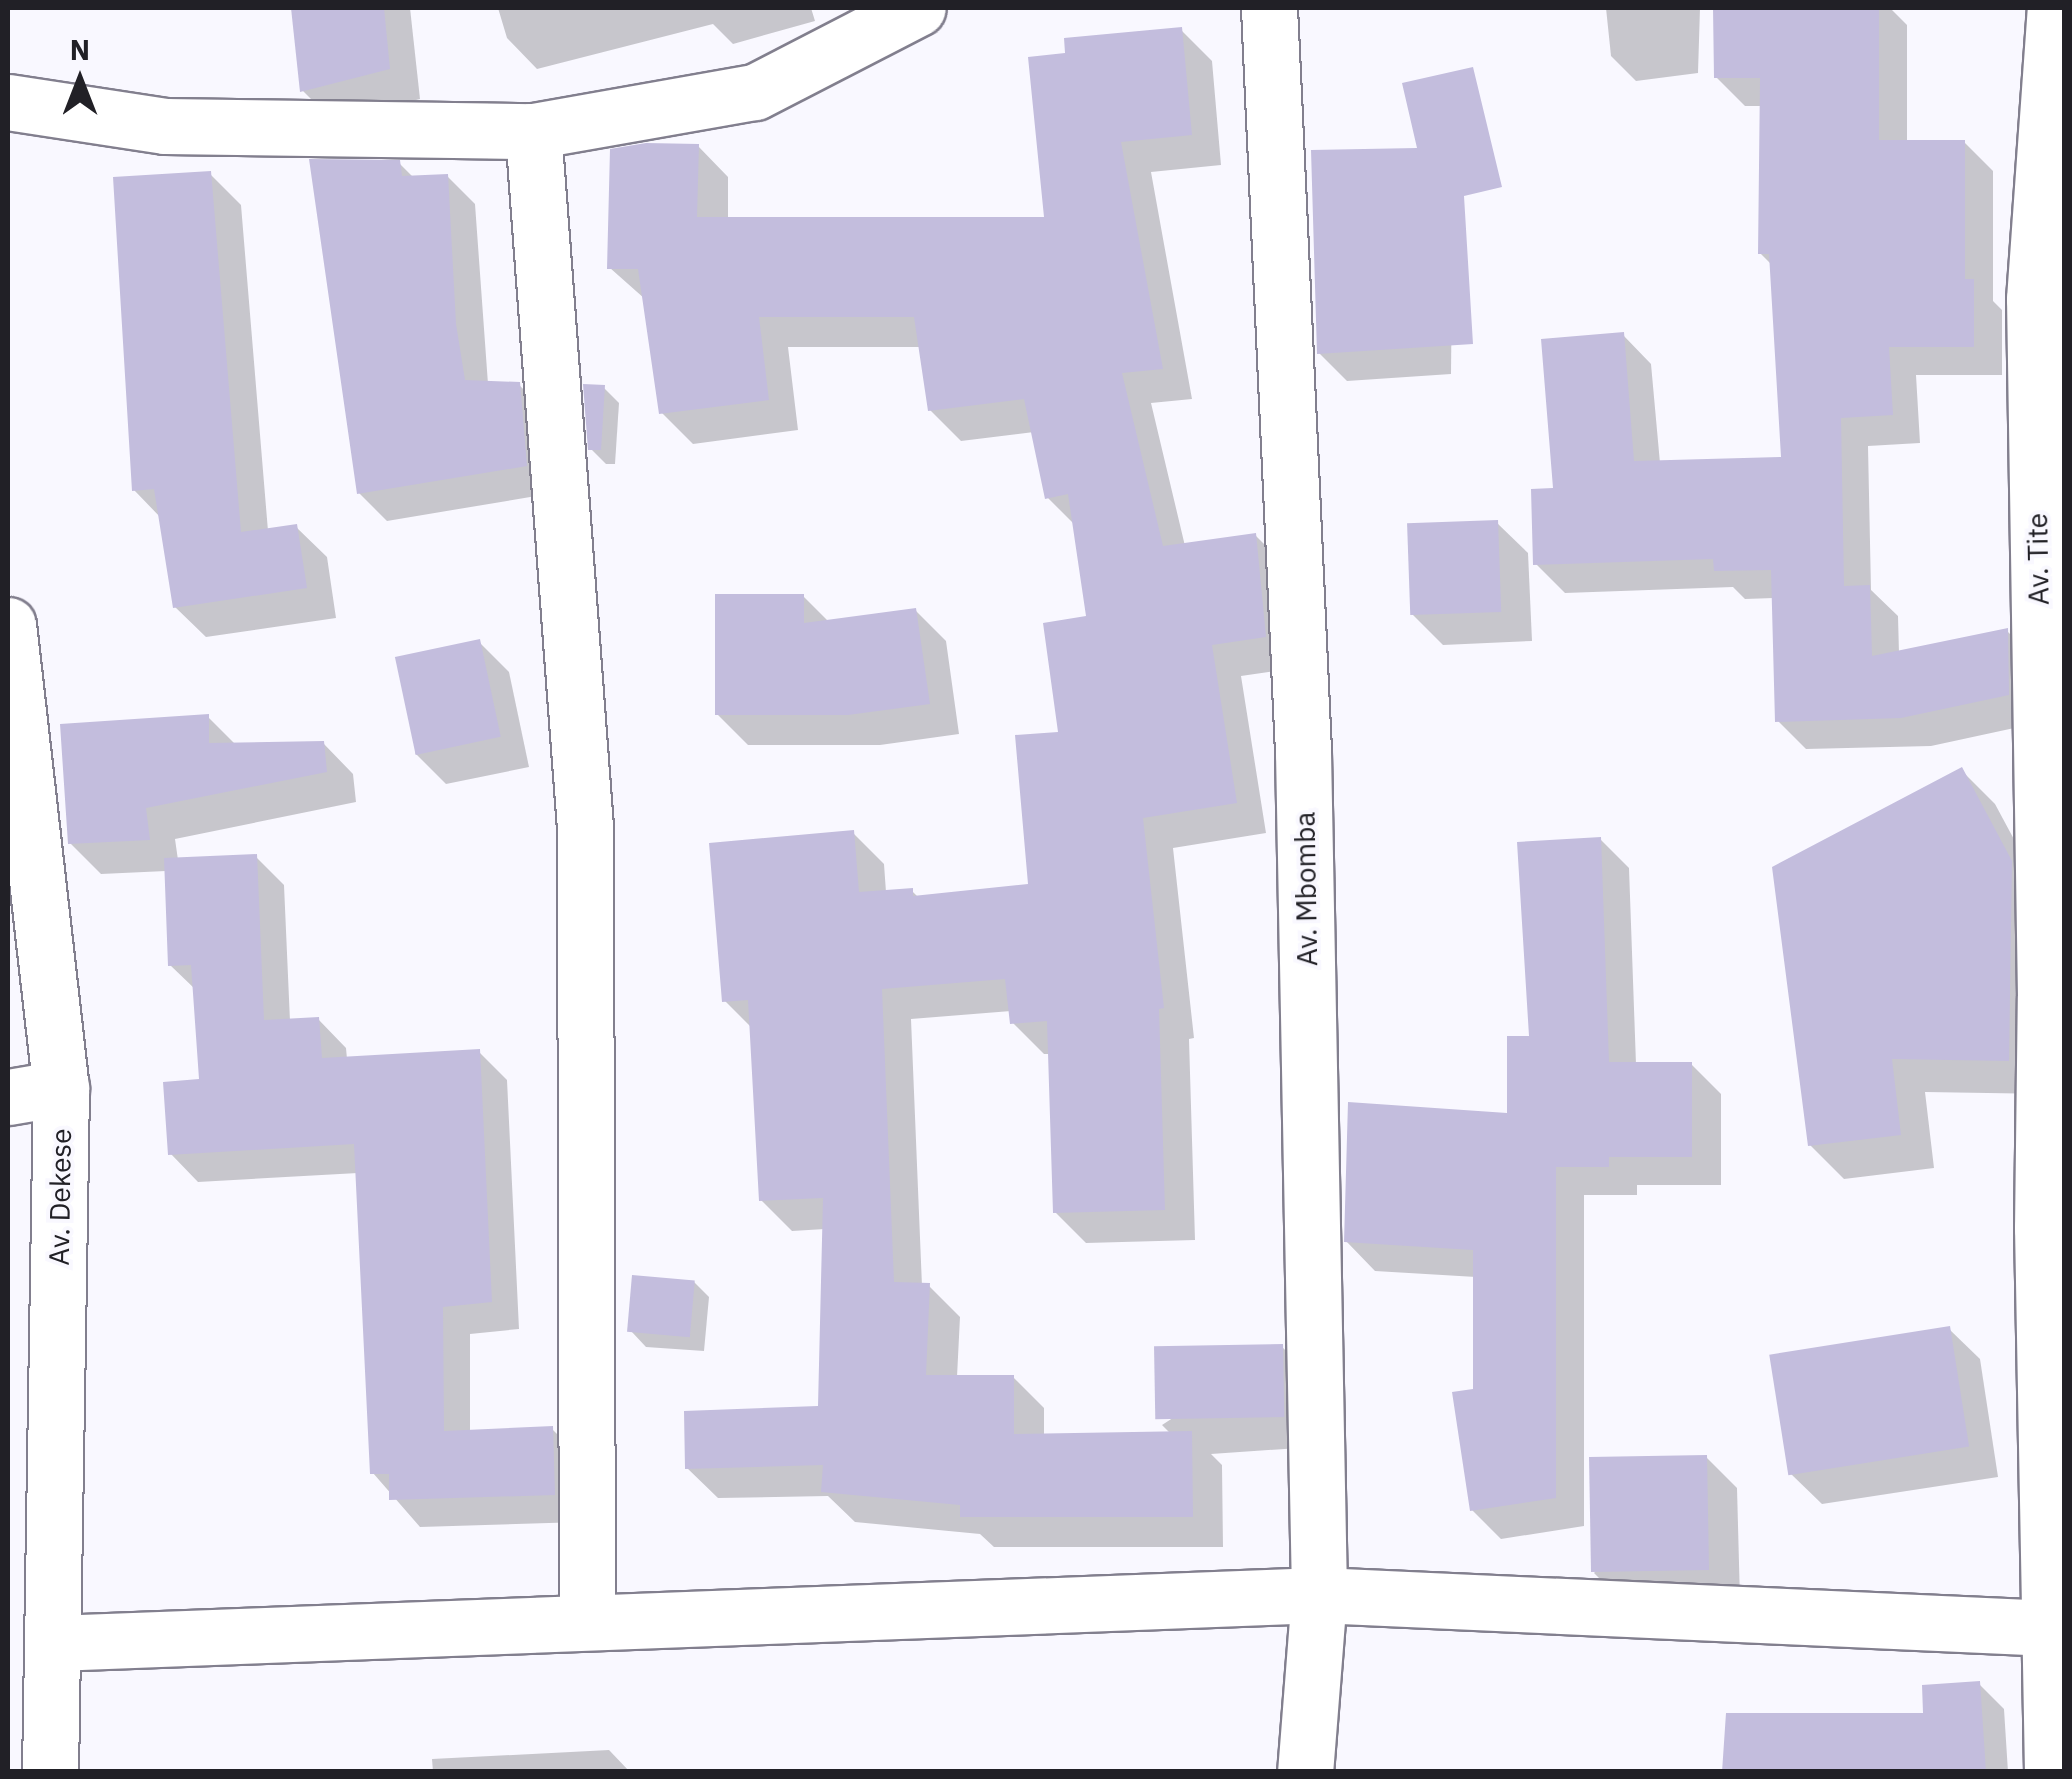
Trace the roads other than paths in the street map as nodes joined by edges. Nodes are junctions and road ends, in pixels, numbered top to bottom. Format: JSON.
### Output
{"nodes":[{"id":1,"x":918,"y":8,"type":"edge"},
{"id":2,"x":1269,"y":8,"type":"edge"},
{"id":3,"x":2055,"y":8,"type":"edge"},
{"id":4,"x":8,"y":102,"type":"edge"},
{"id":5,"x":533,"y":131,"type":"junction"},
{"id":6,"x":8,"y":626,"type":"edge"},
{"id":7,"x":2055,"y":998,"type":"edge"},
{"id":8,"x":62,"y":1088,"type":"junction"},
{"id":9,"x":8,"y":1098,"type":"edge"},
{"id":10,"x":1320,"y":1595,"type":"junction"},
{"id":11,"x":587,"y":1621,"type":"junction"},
{"id":12,"x":2050,"y":1628,"type":"junction"},
{"id":13,"x":54,"y":1642,"type":"junction"},
{"id":14,"x":50,"y":1772,"type":"edge"},
{"id":15,"x":1304,"y":1772,"type":"edge"},
{"id":16,"x":2052,"y":1772,"type":"edge"}],
"edges":[{"from":1,"to":5,"type":"street"},
{"from":2,"to":10,"type":"street","name":"Av. Mbomba"},
{"from":3,"to":7,"type":"street","name":"Av. Tite"},
{"from":4,"to":5,"type":"street"},
{"from":5,"to":11,"type":"street"},
{"from":6,"to":8,"type":"street","name":"Av. Dekese"},
{"from":7,"to":12,"type":"street","name":"Av. Tite"},
{"from":8,"to":9,"type":"street"},
{"from":8,"to":13,"type":"street","name":"Av. Dekese"},
{"from":10,"to":11,"type":"street"},
{"from":10,"to":12,"type":"street"},
{"from":10,"to":15,"type":"street","name":"Av. Mbomba"},
{"from":11,"to":13,"type":"street"},
{"from":12,"to":16,"type":"street","name":"Av. Tite"},
{"from":13,"to":14,"type":"street","name":"Av. Dekese"}]}
